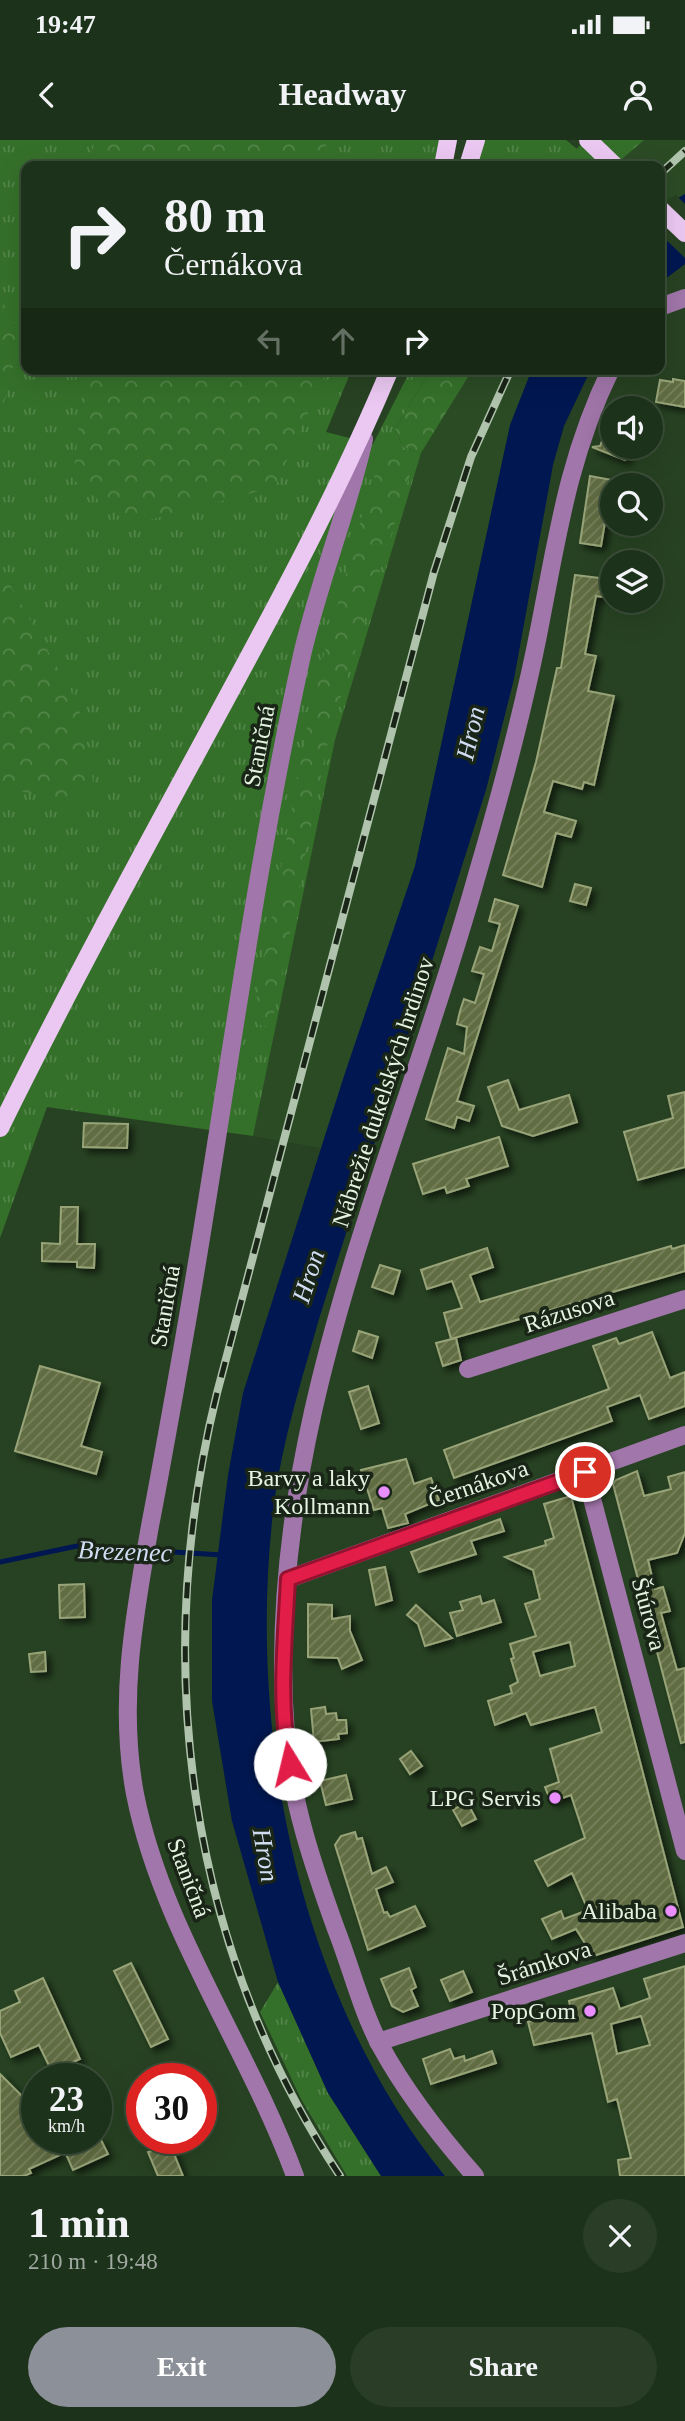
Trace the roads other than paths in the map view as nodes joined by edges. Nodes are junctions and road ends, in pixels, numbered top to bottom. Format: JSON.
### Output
{"nodes":[{"id":1,"x":448,"y":140,"type":"edge"},
{"id":2,"x":476,"y":140,"type":"edge"},
{"id":3,"x":588,"y":140,"type":"edge"},
{"id":4,"x":444,"y":161,"type":"edge"},
{"id":5,"x":470,"y":161,"type":"edge"},
{"id":6,"x":610,"y":161,"type":"edge"},
{"id":7,"x":665,"y":214,"type":"edge"},
{"id":8,"x":685,"y":233,"type":"edge"},
{"id":9,"x":685,"y":298,"type":"edge"},
{"id":10,"x":665,"y":305,"type":"edge"},
{"id":11,"x":388,"y":375,"type":"edge"},
{"id":12,"x":608,"y":375,"type":"edge"},
{"id":13,"x":367,"y":425,"type":"junction"},
{"id":14,"x":0,"y":1128,"type":"edge"},
{"id":15,"x":685,"y":1299,"type":"edge"},
{"id":16,"x":468,"y":1369,"type":"dead end"},
{"id":17,"x":685,"y":1435,"type":"edge"},
{"id":18,"x":585,"y":1472,"type":"junction"},
{"id":19,"x":288,"y":1579,"type":"junction"},
{"id":20,"x":685,"y":1851,"type":"edge"},
{"id":21,"x":685,"y":1943,"type":"edge"},
{"id":22,"x":378,"y":2042,"type":"junction"},
{"id":23,"x":295,"y":2176,"type":"edge"},
{"id":24,"x":475,"y":2176,"type":"edge"}],
"edges":[{"from":1,"to":4,"type":"main road"},
{"from":2,"to":5,"type":"main road"},
{"from":3,"to":6,"type":"main road"},
{"from":7,"to":8,"type":"main road"},
{"from":9,"to":10,"type":"street"},
{"from":11,"to":13,"type":"main road"},
{"from":12,"to":19,"type":"street","name":"Nábrežie dukelských hrdinov"},
{"from":13,"to":14,"type":"main road"},
{"from":13,"to":23,"type":"street","name":"Staničná"},
{"from":15,"to":16,"type":"street","name":"Rázusova"},
{"from":17,"to":18,"type":"street","name":"Černákova"},
{"from":18,"to":19,"type":"street","name":"Černákova"},
{"from":18,"to":20,"type":"street","name":"Štúrova"},
{"from":19,"to":22,"type":"street","name":"Nábrežie dukelských hrdinov"},
{"from":21,"to":22,"type":"street","name":"Šrámkova"},
{"from":22,"to":24,"type":"street","name":"Nábrežie dukelských hrdinov"}]}
